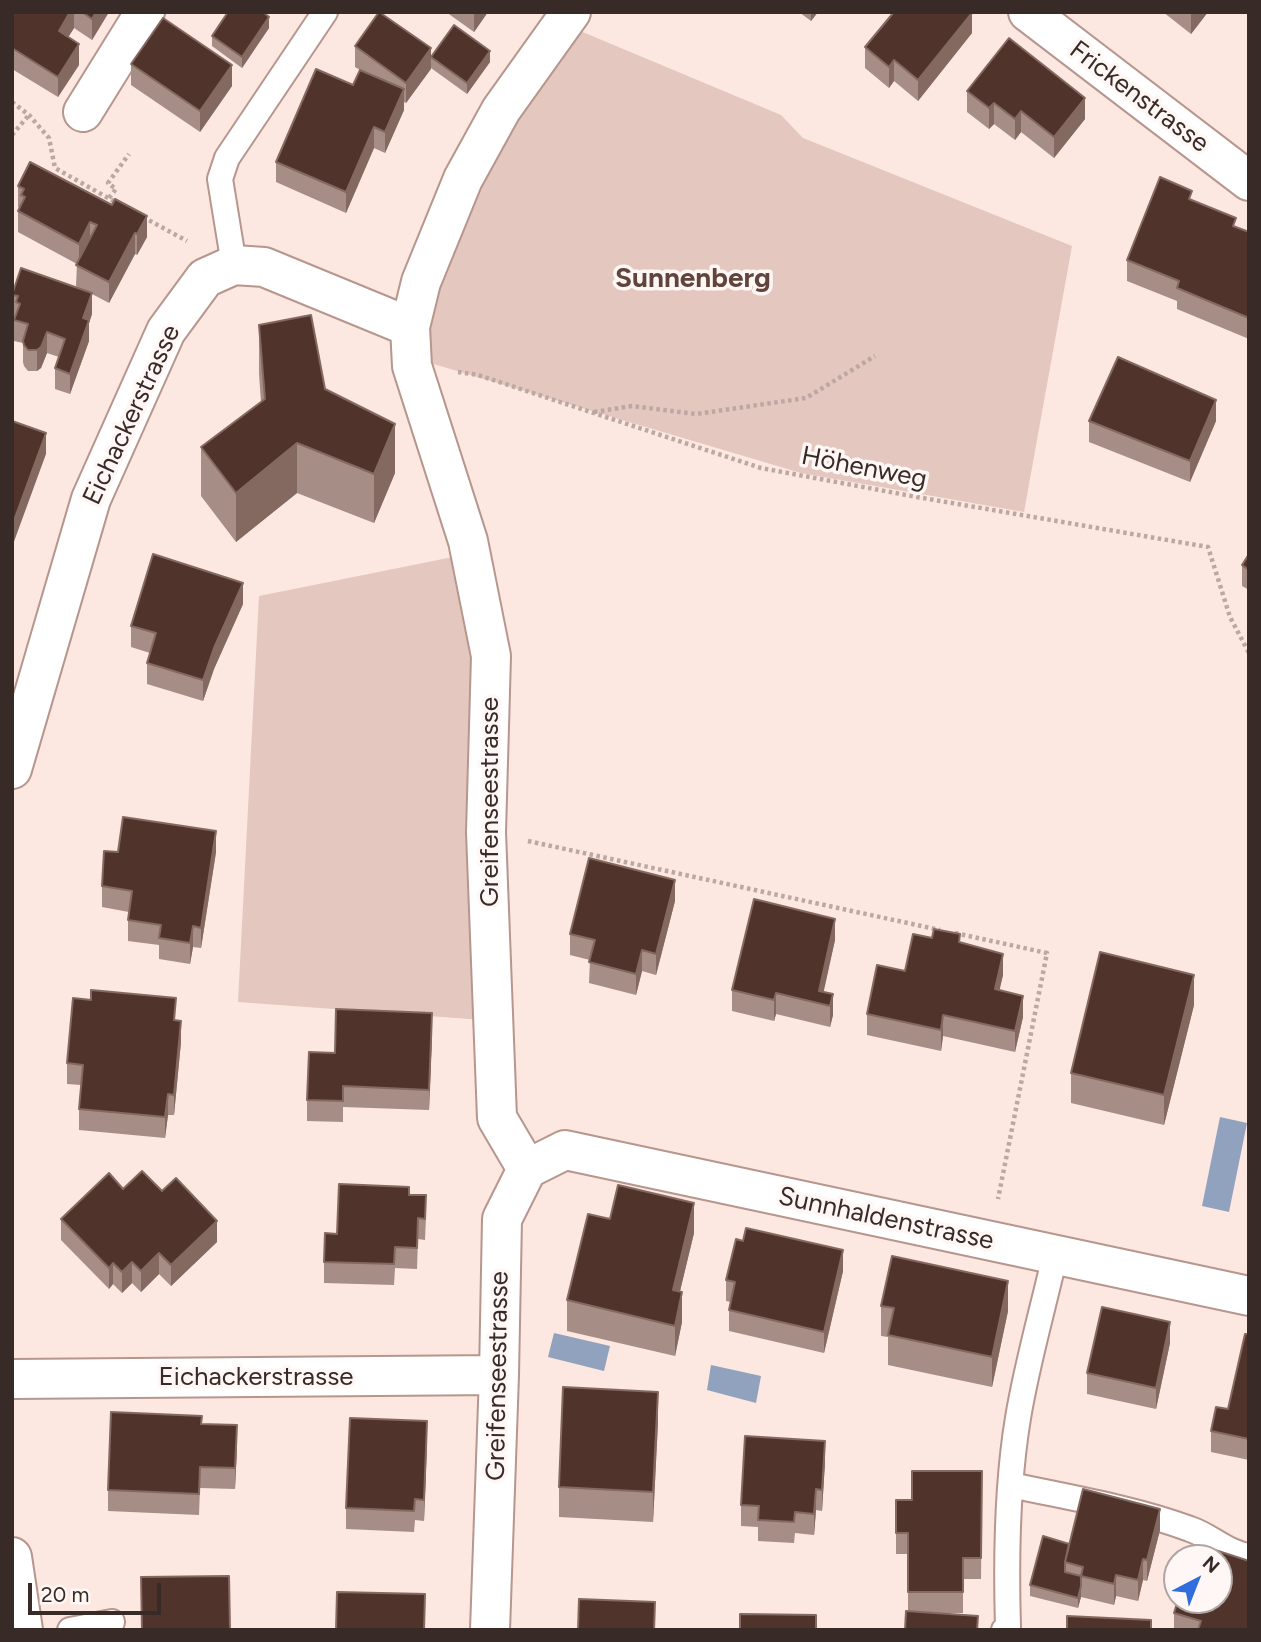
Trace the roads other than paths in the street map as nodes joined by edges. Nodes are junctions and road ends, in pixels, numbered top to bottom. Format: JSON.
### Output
{"nodes":[{"id":1,"x":145,"y":12,"type":"edge"},
{"id":2,"x":325,"y":12,"type":"edge"},
{"id":3,"x":571,"y":12,"type":"edge"},
{"id":4,"x":1028,"y":12,"type":"edge"},
{"id":5,"x":83,"y":112,"type":"dead end"},
{"id":6,"x":1249,"y":181,"type":"edge"},
{"id":7,"x":234,"y":264,"type":"junction"},
{"id":8,"x":410,"y":327,"type":"junction"},
{"id":9,"x":12,"y":769,"type":"edge"},
{"id":10,"x":527,"y":1169,"type":"junction"},
{"id":11,"x":1055,"y":1255,"type":"junction"},
{"id":12,"x":1249,"y":1296,"type":"edge"},
{"id":13,"x":499,"y":1375,"type":"junction"},
{"id":14,"x":12,"y":1379,"type":"edge"},
{"id":15,"x":1011,"y":1485,"type":"junction"},
{"id":16,"x":1249,"y":1556,"type":"edge"},
{"id":17,"x":12,"y":1557,"type":"edge"},
{"id":18,"x":112,"y":1622,"type":"dead end"},
{"id":19,"x":23,"y":1630,"type":"edge"},
{"id":20,"x":70,"y":1630,"type":"edge"},
{"id":21,"x":490,"y":1630,"type":"edge"},
{"id":22,"x":1004,"y":1630,"type":"edge"}],
"edges":[{"from":1,"to":5,"type":"street"},
{"from":2,"to":7,"type":"lane"},
{"from":3,"to":8,"type":"street","name":"Greifenseestrasse"},
{"from":4,"to":6,"type":"street","name":"Frickenstrasse"},
{"from":7,"to":8,"type":"street"},
{"from":7,"to":9,"type":"street","name":"Eichackerstrasse"},
{"from":8,"to":10,"type":"street","name":"Greifenseestrasse"},
{"from":10,"to":11,"type":"street","name":"Sunnhaldenstrasse"},
{"from":10,"to":13,"type":"street","name":"Greifenseestrasse"},
{"from":11,"to":12,"type":"street","name":"Sunnhaldenstrasse"},
{"from":11,"to":15,"type":"lane"},
{"from":13,"to":14,"type":"street","name":"Eichackerstrasse"},
{"from":13,"to":21,"type":"street","name":"Greifenseestrasse"},
{"from":15,"to":16,"type":"lane"},
{"from":15,"to":22,"type":"lane"},
{"from":17,"to":19,"type":"street"},
{"from":18,"to":20,"type":"lane"}]}
